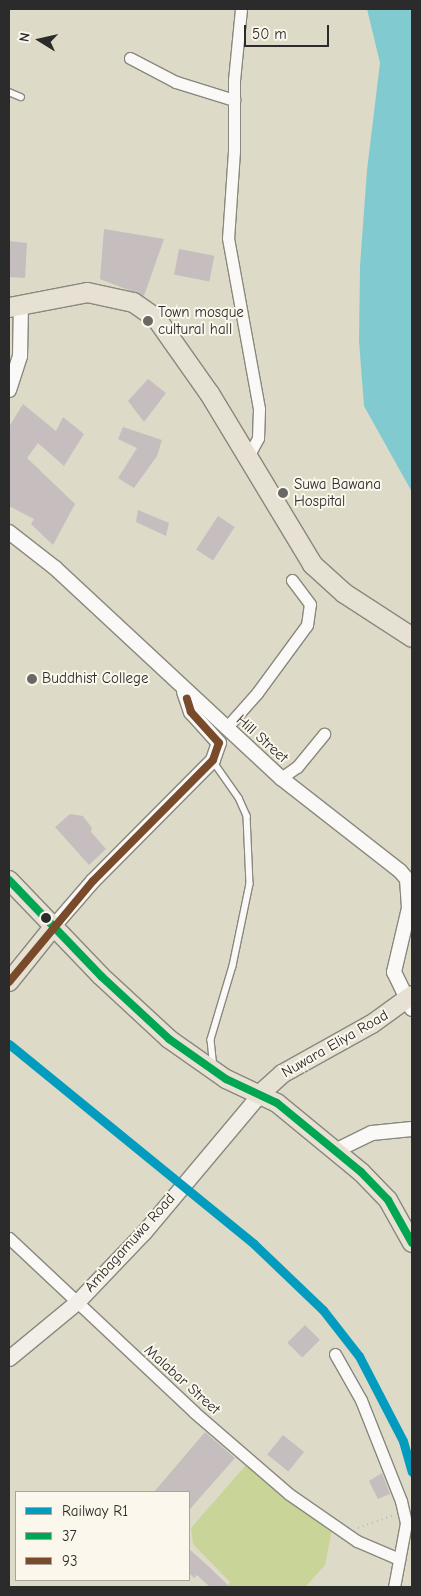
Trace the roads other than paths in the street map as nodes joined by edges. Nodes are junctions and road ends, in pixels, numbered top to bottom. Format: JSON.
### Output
{"nodes":[{"id":1,"x":242,"y":9,"type":"edge"},
{"id":2,"x":130,"y":58,"type":"dead end"},
{"id":3,"x":9,"y":92,"type":"edge"},
{"id":4,"x":21,"y":97,"type":"dead end"},
{"id":5,"x":234,"y":100,"type":"junction"},
{"id":6,"x":15,"y":306,"type":"edge"},
{"id":7,"x":9,"y":390,"type":"edge"},
{"id":8,"x":248,"y":457,"type":"junction"},
{"id":9,"x":9,"y":532,"type":"edge"},
{"id":10,"x":292,"y":580,"type":"dead end"},
{"id":11,"x":412,"y":637,"type":"edge"},
{"id":12,"x":184,"y":692,"type":"junction"},
{"id":13,"x":226,"y":728,"type":"junction"},
{"id":14,"x":324,"y":734,"type":"dead end"},
{"id":15,"x":213,"y":760,"type":"junction"},
{"id":16,"x":281,"y":778,"type":"junction"},
{"id":17,"x":9,"y":880,"type":"edge"},
{"id":18,"x":54,"y":926,"type":"junction"},
{"id":19,"x":9,"y":982,"type":"edge"},
{"id":20,"x":410,"y":1001,"type":"edge"},
{"id":21,"x":214,"y":1070,"type":"junction"},
{"id":22,"x":260,"y":1094,"type":"junction"},
{"id":23,"x":412,"y":1129,"type":"edge"},
{"id":24,"x":337,"y":1150,"type":"junction"},
{"id":25,"x":9,"y":1238,"type":"edge"},
{"id":26,"x":412,"y":1243,"type":"edge"},
{"id":27,"x":77,"y":1302,"type":"junction"},
{"id":28,"x":334,"y":1354,"type":"dead end"},
{"id":29,"x":9,"y":1358,"type":"edge"},
{"id":30,"x":399,"y":1559,"type":"junction"},
{"id":31,"x":394,"y":1587,"type":"edge"}],
"edges":[{"from":1,"to":5,"type":"street"},
{"from":2,"to":5,"type":"street"},
{"from":3,"to":4,"type":"lane"},
{"from":5,"to":8,"type":"street"},
{"from":6,"to":7,"type":"street"},
{"from":6,"to":8,"type":"highway"},
{"from":8,"to":11,"type":"highway"},
{"from":9,"to":12,"type":"street","name":"Hill Street"},
{"from":10,"to":13,"type":"street"},
{"from":12,"to":13,"type":"street","name":"Hill Street"},
{"from":12,"to":15,"type":"street"},
{"from":13,"to":16,"type":"street","name":"Hill Street"},
{"from":14,"to":16,"type":"street"},
{"from":15,"to":18,"type":"street"},
{"from":15,"to":21,"type":"lane"},
{"from":16,"to":20,"type":"street","name":"Hill Street"},
{"from":17,"to":18,"type":"main road"},
{"from":18,"to":19,"type":"main road"},
{"from":18,"to":21,"type":"main road"},
{"from":20,"to":22,"type":"main road","name":"Nuwara Eliya Road"},
{"from":21,"to":22,"type":"main road"},
{"from":22,"to":24,"type":"main road"},
{"from":22,"to":27,"type":"main road","name":"Ambagamuwa Road"},
{"from":23,"to":24,"type":"street"},
{"from":24,"to":26,"type":"main road"},
{"from":25,"to":27,"type":"street","name":"Malabar Street"},
{"from":27,"to":29,"type":"main road","name":"Ambagamuwa Road"},
{"from":27,"to":30,"type":"street","name":"Malabar Street"},
{"from":28,"to":30,"type":"street"},
{"from":30,"to":31,"type":"street"}]}
